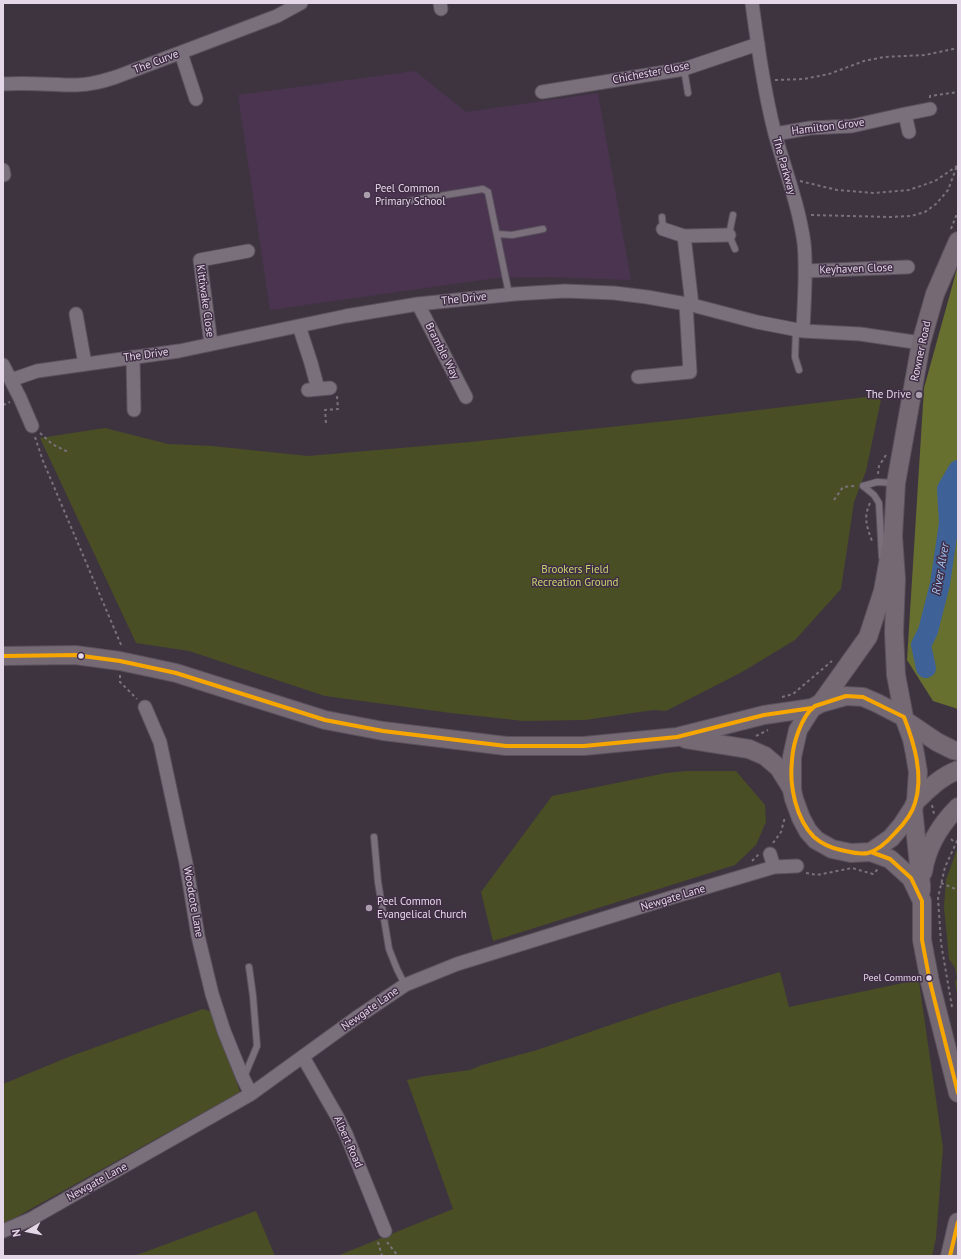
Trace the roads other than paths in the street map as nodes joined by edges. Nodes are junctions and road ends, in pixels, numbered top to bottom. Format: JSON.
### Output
{"nodes":[{"id":1,"x":301,"y":3,"type":"edge"},
{"id":2,"x":752,"y":3,"type":"edge"},
{"id":3,"x":758,"y":44,"type":"junction"},
{"id":4,"x":181,"y":53,"type":"junction"},
{"id":5,"x":684,"y":69,"type":"junction"},
{"id":6,"x":3,"y":84,"type":"edge"},
{"id":7,"x":542,"y":92,"type":"dead end"},
{"id":8,"x":688,"y":93,"type":"dead end"},
{"id":9,"x":196,"y":99,"type":"dead end"},
{"id":10,"x":930,"y":109,"type":"road end"},
{"id":11,"x":905,"y":114,"type":"junction"},
{"id":12,"x":909,"y":132,"type":"dead end"},
{"id":13,"x":775,"y":134,"type":"junction"},
{"id":14,"x":396,"y":203,"type":"dead end"},
{"id":15,"x":733,"y":215,"type":"dead end"},
{"id":16,"x":662,"y":223,"type":"dead end"},
{"id":17,"x":543,"y":229,"type":"dead end"},
{"id":18,"x":496,"y":234,"type":"junction"},
{"id":19,"x":729,"y":235,"type":"junction"},
{"id":20,"x":684,"y":236,"type":"junction"},
{"id":21,"x":958,"y":241,"type":"edge"},
{"id":22,"x":735,"y":249,"type":"dead end"},
{"id":23,"x":248,"y":251,"type":"dead end"},
{"id":24,"x":908,"y":267,"type":"dead end"},
{"id":25,"x":805,"y":271,"type":"junction"},
{"id":26,"x":509,"y":294,"type":"junction"},
{"id":27,"x":418,"y":304,"type":"junction"},
{"id":28,"x":689,"y":304,"type":"junction"},
{"id":29,"x":76,"y":314,"type":"dead end"},
{"id":30,"x":299,"y":326,"type":"junction"},
{"id":31,"x":800,"y":330,"type":"junction"},
{"id":32,"x":921,"y":343,"type":"junction"},
{"id":33,"x":211,"y":344,"type":"junction"},
{"id":34,"x":133,"y":357,"type":"junction"},
{"id":35,"x":85,"y":364,"type":"junction"},
{"id":36,"x":3,"y":365,"type":"edge"},
{"id":37,"x":799,"y":370,"type":"dead end"},
{"id":38,"x":638,"y":377,"type":"dead end"},
{"id":39,"x":11,"y":380,"type":"junction"},
{"id":40,"x":318,"y":389,"type":"road end"},
{"id":41,"x":466,"y":397,"type":"dead end"},
{"id":42,"x":134,"y":410,"type":"dead end"},
{"id":43,"x":32,"y":426,"type":"road end"},
{"id":44,"x":896,"y":483,"type":"junction"},
{"id":45,"x":893,"y":536,"type":"junction"},
{"id":46,"x":884,"y":591,"type":"junction"},
{"id":47,"x":3,"y":656,"type":"edge"},
{"id":48,"x":817,"y":706,"type":"junction"},
{"id":49,"x":145,"y":707,"type":"road end"},
{"id":50,"x":905,"y":719,"type":"junction"},
{"id":51,"x":677,"y":738,"type":"junction"},
{"id":52,"x":958,"y":751,"type":"edge"},
{"id":53,"x":958,"y":770,"type":"edge"},
{"id":54,"x":792,"y":790,"type":"junction"},
{"id":55,"x":914,"y":805,"type":"junction"},
{"id":56,"x":958,"y":807,"type":"edge"},
{"id":57,"x":374,"y":837,"type":"dead end"},
{"id":58,"x":766,"y":851,"type":"road end"},
{"id":59,"x":872,"y":852,"type":"junction"},
{"id":60,"x":797,"y":866,"type":"dead end"},
{"id":61,"x":774,"y":867,"type":"junction"},
{"id":62,"x":921,"y":891,"type":"junction"},
{"id":63,"x":249,"y":967,"type":"dead end"},
{"id":64,"x":405,"y":985,"type":"junction"},
{"id":65,"x":303,"y":1057,"type":"junction"},
{"id":66,"x":243,"y":1078,"type":"junction"},
{"id":67,"x":958,"y":1092,"type":"edge"},
{"id":68,"x":251,"y":1094,"type":"junction"},
{"id":69,"x":958,"y":1222,"type":"edge"},
{"id":70,"x":3,"y":1231,"type":"edge"},
{"id":71,"x":385,"y":1231,"type":"road end"},
{"id":72,"x":950,"y":1256,"type":"edge"}],
"edges":[{"from":1,"to":4,"type":"street","name":"The Curve"},
{"from":2,"to":3,"type":"street","name":"The Parkway"},
{"from":3,"to":5,"type":"street","name":"Chichester Close"},
{"from":3,"to":13,"type":"street","name":"The Parkway"},
{"from":4,"to":6,"type":"street","name":"The Curve"},
{"from":4,"to":9,"type":"street"},
{"from":5,"to":7,"type":"street","name":"Chichester Close"},
{"from":5,"to":8,"type":"lane"},
{"from":10,"to":11,"type":"street","name":"Hamilton Grove"},
{"from":11,"to":12,"type":"street"},
{"from":11,"to":13,"type":"street","name":"Hamilton Grove"},
{"from":13,"to":25,"type":"street","name":"The Parkway"},
{"from":14,"to":18,"type":"lane"},
{"from":15,"to":19,"type":"lane"},
{"from":16,"to":20,"type":"street"},
{"from":17,"to":18,"type":"lane"},
{"from":18,"to":26,"type":"lane"},
{"from":19,"to":20,"type":"street"},
{"from":19,"to":22,"type":"lane"},
{"from":20,"to":28,"type":"street"},
{"from":21,"to":32,"type":"main road","name":"Rowner Road"},
{"from":23,"to":33,"type":"street","name":"Kittiwake Close"},
{"from":24,"to":25,"type":"street","name":"Keyhaven Close"},
{"from":25,"to":31,"type":"street","name":"The Parkway"},
{"from":26,"to":27,"type":"street","name":"The Drive"},
{"from":26,"to":28,"type":"street","name":"The Drive"},
{"from":27,"to":30,"type":"street","name":"The Drive"},
{"from":27,"to":41,"type":"street","name":"Bramble Way"},
{"from":28,"to":31,"type":"street","name":"The Drive"},
{"from":28,"to":38,"type":"street"},
{"from":29,"to":35,"type":"street"},
{"from":30,"to":33,"type":"street","name":"The Drive"},
{"from":30,"to":40,"type":"street"},
{"from":31,"to":32,"type":"street","name":"The Drive"},
{"from":31,"to":37,"type":"lane"},
{"from":32,"to":44,"type":"main road","name":"Rowner Road"},
{"from":33,"to":34,"type":"street","name":"The Drive"},
{"from":34,"to":35,"type":"street","name":"The Drive"},
{"from":34,"to":42,"type":"street"},
{"from":35,"to":39,"type":"street","name":"The Drive"},
{"from":36,"to":39,"type":"street"},
{"from":39,"to":43,"type":"street"},
{"from":44,"to":45,"type":"main road","name":"Rowner Road"},
{"from":44,"to":46,"type":"lane"},
{"from":45,"to":46,"type":"main road","name":"Rowner Road"},
{"from":45,"to":50,"type":"main road","name":"Rowner Road"},
{"from":46,"to":48,"type":"main road","name":"Rowner Road"},
{"from":47,"to":51,"type":"main road"},
{"from":48,"to":50,"type":"main road"},
{"from":48,"to":51,"type":"main road"},
{"from":48,"to":54,"type":"main road","name":"Rowner Road"},
{"from":49,"to":66,"type":"street","name":"Woodcote Lane"},
{"from":50,"to":52,"type":"main road"},
{"from":50,"to":55,"type":"main road","name":"Rowner Road"},
{"from":51,"to":54,"type":"main road"},
{"from":53,"to":55,"type":"main road"},
{"from":54,"to":59,"type":"main road"},
{"from":55,"to":59,"type":"main road"},
{"from":55,"to":62,"type":"main road","name":"Rowner Road"},
{"from":56,"to":62,"type":"main road"},
{"from":57,"to":64,"type":"lane"},
{"from":58,"to":61,"type":"street"},
{"from":59,"to":62,"type":"main road"},
{"from":60,"to":61,"type":"street","name":"Newgate Lane"},
{"from":61,"to":64,"type":"street","name":"Newgate Lane"},
{"from":62,"to":67,"type":"main road"},
{"from":63,"to":66,"type":"lane"},
{"from":64,"to":65,"type":"street","name":"Newgate Lane"},
{"from":65,"to":68,"type":"street","name":"Newgate Lane"},
{"from":65,"to":71,"type":"street","name":"Albert Road"},
{"from":66,"to":68,"type":"street","name":"Woodcote Lane"},
{"from":68,"to":70,"type":"street","name":"Newgate Lane"},
{"from":69,"to":72,"type":"main road"}]}
